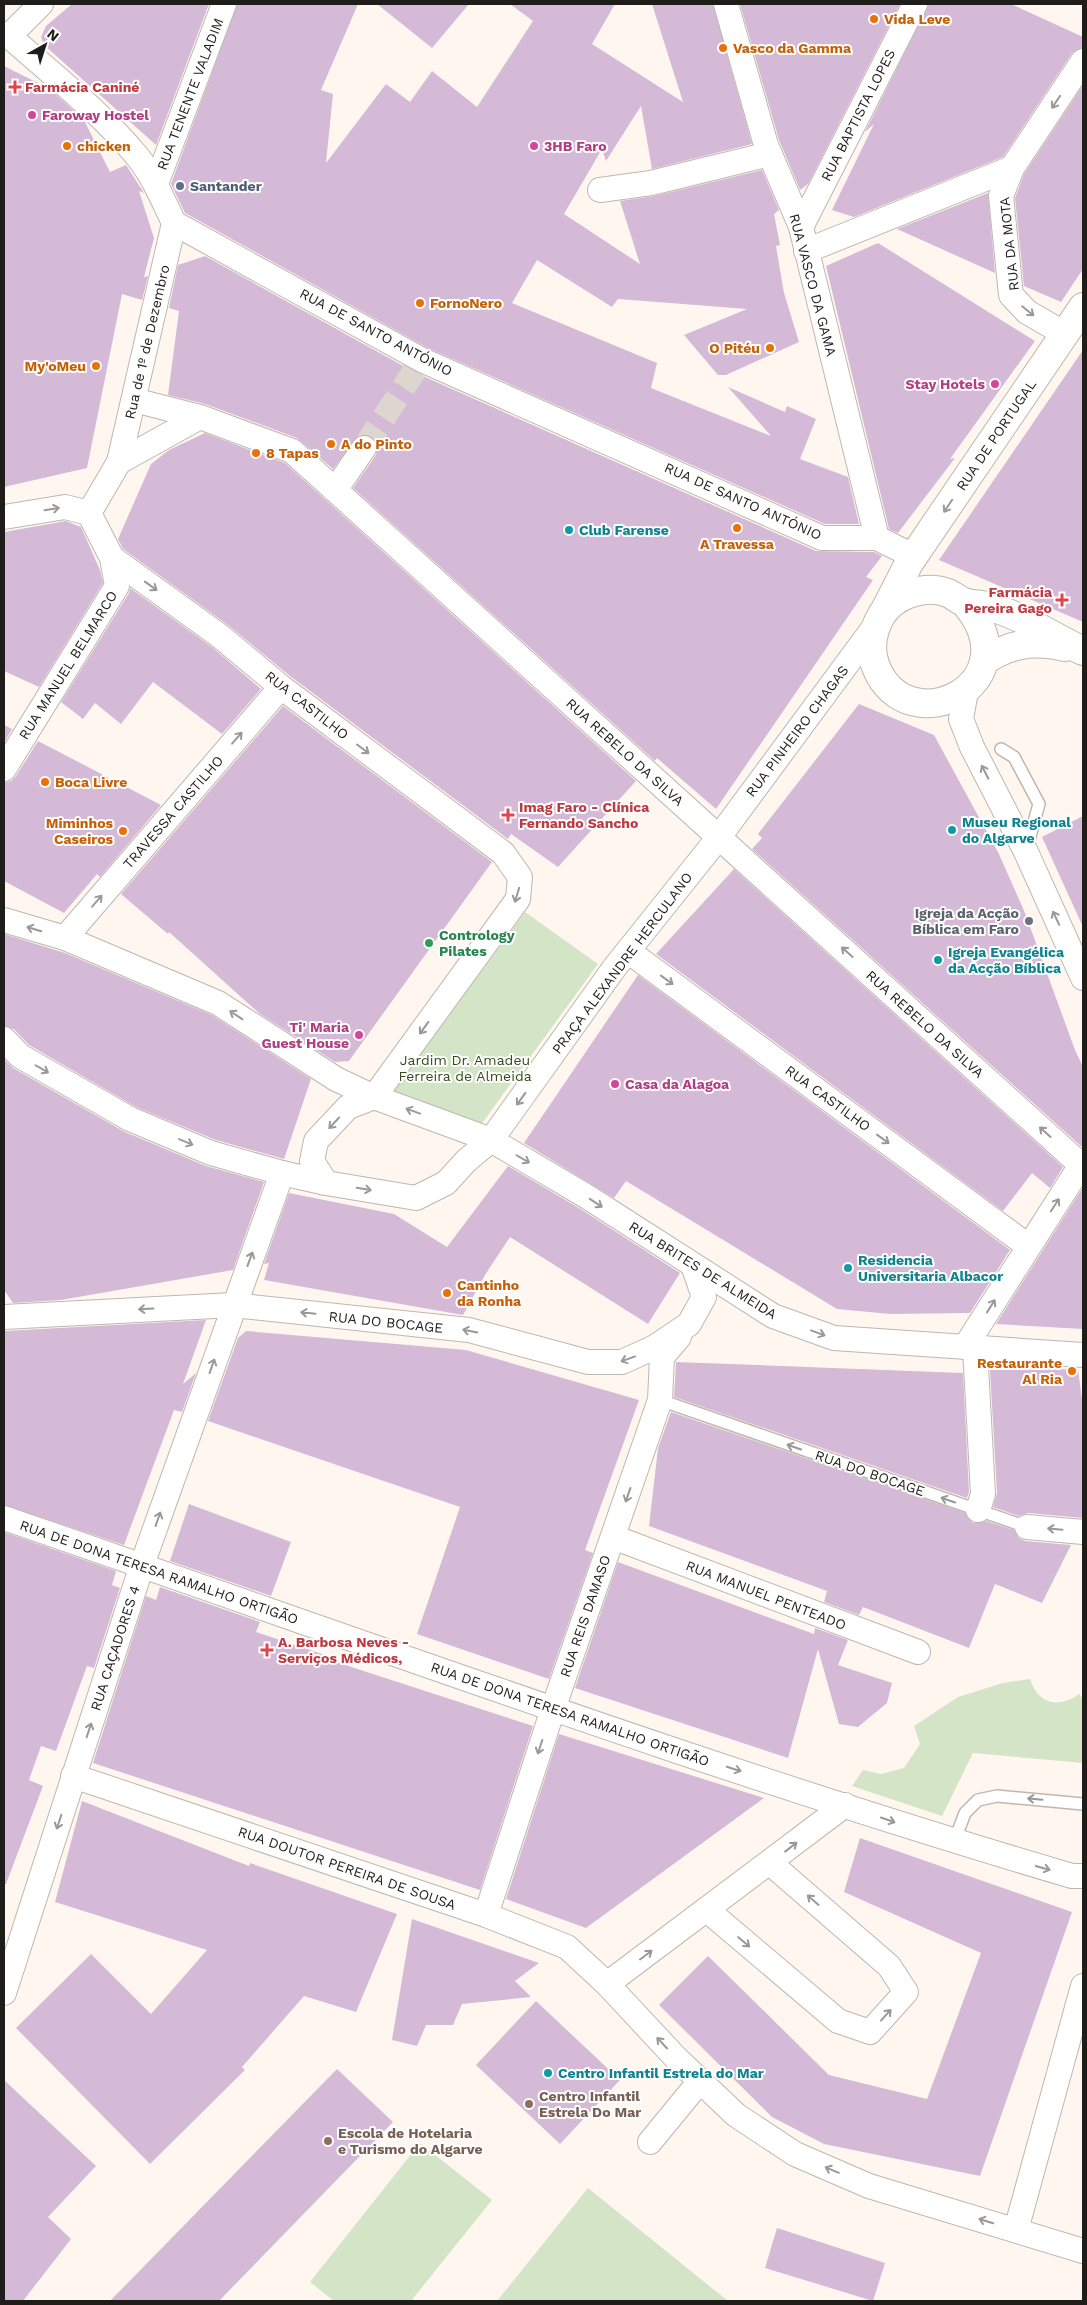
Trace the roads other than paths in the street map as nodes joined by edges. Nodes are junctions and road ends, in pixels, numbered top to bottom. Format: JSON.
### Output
{"nodes":[{"id":1,"x":41,"y":4,"type":"edge"},
{"id":2,"x":224,"y":4,"type":"edge"},
{"id":3,"x":726,"y":4,"type":"edge"},
{"id":4,"x":915,"y":4,"type":"edge"},
{"id":5,"x":6,"y":35,"type":"edge"},
{"id":6,"x":1083,"y":61,"type":"edge"},
{"id":7,"x":770,"y":154,"type":"junction"},
{"id":8,"x":1012,"y":168,"type":"junction"},
{"id":9,"x":156,"y":184,"type":"junction"},
{"id":10,"x":600,"y":190,"type":"dead end"},
{"id":11,"x":174,"y":223,"type":"junction"},
{"id":12,"x":801,"y":227,"type":"junction"},
{"id":13,"x":806,"y":251,"type":"junction"},
{"id":14,"x":1083,"y":307,"type":"edge"},
{"id":15,"x":1065,"y":334,"type":"junction"},
{"id":16,"x":134,"y":400,"type":"junction"},
{"id":17,"x":200,"y":417,"type":"junction"},
{"id":18,"x":364,"y":448,"type":"tunnel mouth"},
{"id":19,"x":118,"y":462,"type":"junction"},
{"id":20,"x":335,"y":490,"type":"junction"},
{"id":21,"x":89,"y":513,"type":"junction"},
{"id":22,"x":4,"y":517,"type":"edge"},
{"id":23,"x":877,"y":538,"type":"junction"},
{"id":24,"x":112,"y":558,"type":"junction"},
{"id":25,"x":908,"y":558,"type":"junction"},
{"id":26,"x":964,"y":602,"type":"junction"},
{"id":27,"x":879,"y":619,"type":"junction"},
{"id":28,"x":1082,"y":650,"type":"edge"},
{"id":29,"x":984,"y":661,"type":"junction"},
{"id":30,"x":281,"y":687,"type":"junction"},
{"id":31,"x":966,"y":690,"type":"junction"},
{"id":32,"x":1001,"y":749,"type":"dead end"},
{"id":33,"x":4,"y":769,"type":"edge"},
{"id":34,"x":719,"y":837,"type":"junction"},
{"id":35,"x":1026,"y":852,"type":"junction"},
{"id":36,"x":4,"y":920,"type":"edge"},
{"id":37,"x":65,"y":938,"type":"junction"},
{"id":38,"x":628,"y":951,"type":"junction"},
{"id":39,"x":1083,"y":978,"type":"edge"},
{"id":40,"x":4,"y":1039,"type":"edge"},
{"id":41,"x":374,"y":1097,"type":"junction"},
{"id":42,"x":445,"y":1123,"type":"junction"},
{"id":43,"x":491,"y":1140,"type":"junction"},
{"id":44,"x":462,"y":1165,"type":"junction"},
{"id":45,"x":282,"y":1173,"type":"junction"},
{"id":46,"x":326,"y":1183,"type":"junction"},
{"id":47,"x":1028,"y":1246,"type":"junction"},
{"id":48,"x":693,"y":1265,"type":"junction"},
{"id":49,"x":233,"y":1305,"type":"junction"},
{"id":50,"x":5,"y":1314,"type":"edge"},
{"id":51,"x":689,"y":1324,"type":"junction"},
{"id":52,"x":970,"y":1348,"type":"junction"},
{"id":53,"x":1083,"y":1354,"type":"edge"},
{"id":54,"x":660,"y":1400,"type":"junction"},
{"id":55,"x":978,"y":1510,"type":"junction"},
{"id":56,"x":4,"y":1518,"type":"edge"},
{"id":57,"x":1027,"y":1527,"type":"joint"},
{"id":58,"x":1083,"y":1532,"type":"edge"},
{"id":59,"x":613,"y":1537,"type":"junction"},
{"id":60,"x":142,"y":1565,"type":"junction"},
{"id":61,"x":918,"y":1652,"type":"dead end"},
{"id":62,"x":553,"y":1709,"type":"junction"},
{"id":63,"x":74,"y":1776,"type":"junction"},
{"id":64,"x":1083,"y":1804,"type":"edge"},
{"id":65,"x":845,"y":1805,"type":"junction"},
{"id":66,"x":954,"y":1842,"type":"junction"},
{"id":67,"x":770,"y":1863,"type":"junction"},
{"id":68,"x":1083,"y":1876,"type":"edge"},
{"id":69,"x":707,"y":1910,"type":"junction"},
{"id":70,"x":486,"y":1915,"type":"junction"},
{"id":71,"x":607,"y":1984,"type":"junction"},
{"id":72,"x":1083,"y":1986,"type":"edge"},
{"id":73,"x":4,"y":1994,"type":"edge"},
{"id":74,"x":700,"y":2081,"type":"junction"},
{"id":75,"x":650,"y":2142,"type":"dead end"},
{"id":76,"x":1016,"y":2230,"type":"junction"},
{"id":77,"x":1083,"y":2251,"type":"edge"}],
"edges":[{"from":1,"to":5,"type":"street"},
{"from":2,"to":9,"type":"street","name":"RUA TENENTE VALADIM"},
{"from":3,"to":7,"type":"street","name":"RUA VASCO DA GAMA"},
{"from":4,"to":12,"type":"street","name":"RUA BAPTISTA LOPES"},
{"from":5,"to":9,"type":"street"},
{"from":6,"to":8,"type":"street","name":"RUA DA MOTA","one_way":true},
{"from":7,"to":10,"type":"street"},
{"from":7,"to":12,"type":"street","name":"RUA VASCO DA GAMA"},
{"from":8,"to":13,"type":"street"},
{"from":8,"to":15,"type":"street","name":"RUA DA MOTA","one_way":true},
{"from":9,"to":11,"type":"street"},
{"from":11,"to":16,"type":"street","name":"Rua de 1º de Dezembro"},
{"from":11,"to":23,"type":"street","name":"RUA DE SANTO ANTÓNIO"},
{"from":12,"to":13,"type":"street","name":"RUA VASCO DA GAMA"},
{"from":13,"to":23,"type":"street","name":"RUA VASCO DA GAMA"},
{"from":14,"to":15,"type":"street","name":"RUA DE PORTUGAL"},
{"from":15,"to":25,"type":"street","name":"RUA DE PORTUGAL","one_way":true},
{"from":16,"to":17,"type":"street","name":"RUA REBELO DA SILVA"},
{"from":16,"to":19,"type":"street","name":"Rua de 1º de Dezembro"},
{"from":17,"to":19,"type":"street"},
{"from":17,"to":20,"type":"street","name":"RUA REBELO DA SILVA"},
{"from":18,"to":20,"type":"street"},
{"from":19,"to":21,"type":"street","name":"Rua de 1º de Dezembro"},
{"from":20,"to":34,"type":"street","name":"RUA REBELO DA SILVA"},
{"from":22,"to":21,"type":"street","one_way":true},
{"from":21,"to":24,"type":"street"},
{"from":23,"to":25,"type":"street"},
{"from":24,"to":30,"type":"street","name":"RUA CASTILHO","one_way":true},
{"from":24,"to":33,"type":"street","name":"RUA MANUEL BELMARCO"},
{"from":25,"to":27,"type":"street","name":"RUA PINHEIRO CHAGAS"},
{"from":26,"to":27,"type":"street"},
{"from":26,"to":28,"type":"street"},
{"from":26,"to":29,"type":"street"},
{"from":27,"to":31,"type":"street"},
{"from":27,"to":34,"type":"street","name":"RUA PINHEIRO CHAGAS"},
{"from":28,"to":29,"type":"street"},
{"from":29,"to":31,"type":"street"},
{"from":37,"to":30,"type":"street","name":"TRAVESSA CASTILHO","one_way":true},
{"from":30,"to":41,"type":"street","name":"RUA CASTILHO","one_way":true},
{"from":35,"to":31,"type":"street","one_way":true},
{"from":32,"to":35,"type":"lane"},
{"from":34,"to":38,"type":"street","name":"PRAÇA ALEXANDRE HERCULANO"},
{"from":47,"to":34,"type":"street","name":"RUA REBELO DA SILVA","one_way":true},
{"from":39,"to":35,"type":"street","one_way":true},
{"from":37,"to":36,"type":"street","one_way":true},
{"from":41,"to":37,"type":"street","one_way":true},
{"from":38,"to":43,"type":"street","name":"PRAÇA ALEXANDRE HERCULANO","one_way":true},
{"from":38,"to":47,"type":"street","name":"RUA CASTILHO","one_way":true},
{"from":40,"to":45,"type":"street","name":"PRAÇA ALEXANDRE HERCULANO","one_way":true},
{"from":42,"to":41,"type":"street","one_way":true},
{"from":41,"to":46,"type":"street","one_way":true},
{"from":42,"to":43,"type":"street"},
{"from":42,"to":44,"type":"street"},
{"from":43,"to":44,"type":"street","name":"PRAÇA ALEXANDRE HERCULANO"},
{"from":43,"to":48,"type":"street","name":"RUA BRITES DE ALMEIDA","one_way":true},
{"from":46,"to":44,"type":"street","name":"PRAÇA ALEXANDRE HERCULANO","one_way":true},
{"from":45,"to":46,"type":"street","name":"PRAÇA ALEXANDRE HERCULANO"},
{"from":49,"to":45,"type":"street","name":"RUA CAÇADORES 4","one_way":true},
{"from":52,"to":47,"type":"street","one_way":true},
{"from":48,"to":51,"type":"street","name":"RUA DO BOCAGE"},
{"from":48,"to":52,"type":"street","name":"RUA BRITES DE ALMEIDA","one_way":true},
{"from":49,"to":50,"type":"street","name":"RUA DO BOCAGE","one_way":true},
{"from":51,"to":49,"type":"street","name":"RUA DO BOCAGE","one_way":true},
{"from":60,"to":49,"type":"street","name":"RUA CAÇADORES 4","one_way":true},
{"from":51,"to":54,"type":"street","name":"RUA REIS DAMASO"},
{"from":52,"to":53,"type":"street","name":"RUA BRITES DE ALMEIDA"},
{"from":52,"to":55,"type":"street"},
{"from":55,"to":54,"type":"lane","name":"RUA DO BOCAGE","one_way":true},
{"from":54,"to":59,"type":"street","name":"RUA REIS DAMASO","one_way":true},
{"from":55,"to":57,"type":"lane","name":"RUA DO BOCAGE"},
{"from":56,"to":60,"type":"street","name":"RUA DE DONA TERESA RAMALHO ORTIGÃO"},
{"from":58,"to":57,"type":"street","name":"RUA DO BOCAGE","one_way":true},
{"from":59,"to":61,"type":"street","name":"RUA MANUEL PENTEADO"},
{"from":59,"to":62,"type":"street","name":"RUA REIS DAMASO"},
{"from":60,"to":62,"type":"street","name":"RUA DE DONA TERESA RAMALHO ORTIGÃO"},
{"from":63,"to":60,"type":"street","name":"RUA CAÇADORES 4","one_way":true},
{"from":62,"to":65,"type":"street","name":"RUA DE DONA TERESA RAMALHO ORTIGÃO","one_way":true},
{"from":62,"to":70,"type":"street","name":"RUA REIS DAMASO","one_way":true},
{"from":63,"to":70,"type":"street","name":"RUA DOUTOR PEREIRA DE SOUSA"},
{"from":63,"to":73,"type":"street","name":"RUA CAÇADORES 4","one_way":true},
{"from":64,"to":66,"type":"lane","one_way":true},
{"from":65,"to":66,"type":"street","name":"RUA DE DONA TERESA RAMALHO ORTIGÃO","one_way":true},
{"from":67,"to":65,"type":"street","one_way":true},
{"from":66,"to":68,"type":"street","name":"RUA DE DONA TERESA RAMALHO ORTIGÃO","one_way":true},
{"from":67,"to":69,"type":"street"},
{"from":69,"to":67,"type":"street","one_way":true},
{"from":71,"to":69,"type":"street","one_way":true},
{"from":70,"to":71,"type":"street","name":"RUA DOUTOR PEREIRA DE SOUSA"},
{"from":74,"to":71,"type":"street","name":"RUA DOUTOR PEREIRA DE SOUSA","one_way":true},
{"from":72,"to":76,"type":"street"},
{"from":74,"to":75,"type":"street"},
{"from":76,"to":74,"type":"street","name":"RUA DOUTOR PEREIRA DE SOUSA","one_way":true},
{"from":76,"to":77,"type":"street","name":"RUA DOUTOR PEREIRA DE SOUSA"}]}
